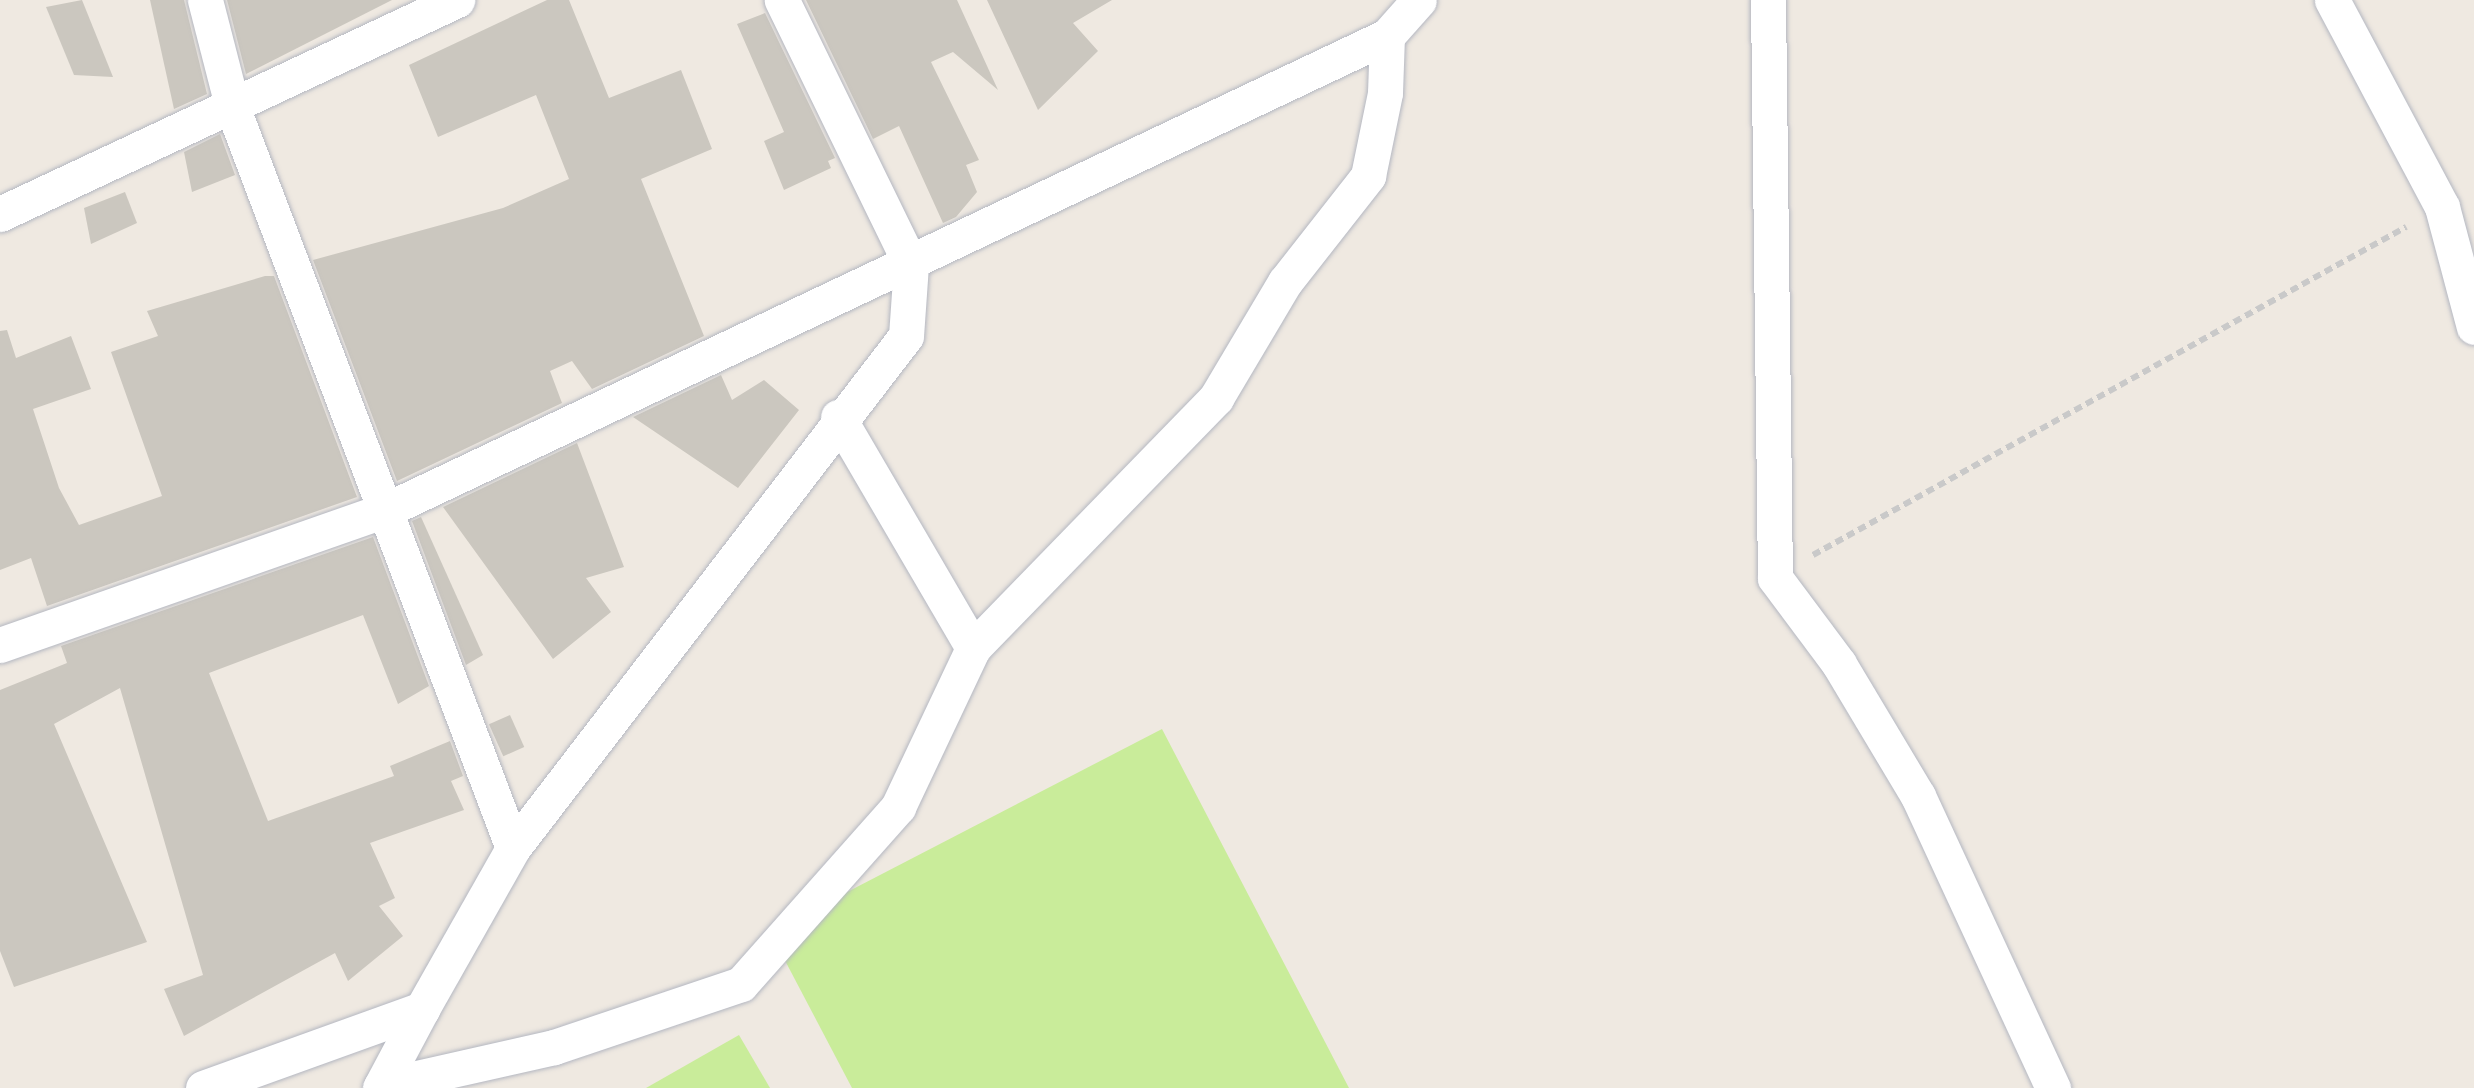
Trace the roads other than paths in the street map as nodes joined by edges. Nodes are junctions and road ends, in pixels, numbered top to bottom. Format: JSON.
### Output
{"nodes":[{"id":1,"x":205,"y":0,"type":"edge"},
{"id":2,"x":457,"y":0,"type":"edge"},
{"id":3,"x":782,"y":0,"type":"edge"},
{"id":4,"x":1419,"y":0,"type":"edge"},
{"id":5,"x":1768,"y":0,"type":"edge"},
{"id":6,"x":2332,"y":0,"type":"edge"},
{"id":7,"x":1386,"y":36,"type":"junction"},
{"id":8,"x":234,"y":108,"type":"junction"},
{"id":9,"x":0,"y":214,"type":"edge"},
{"id":10,"x":910,"y":265,"type":"junction"},
{"id":11,"x":2474,"y":327,"type":"edge"},
{"id":12,"x":838,"y":417,"type":"junction"},
{"id":13,"x":386,"y":510,"type":"junction"},
{"id":14,"x":0,"y":646,"type":"edge"},
{"id":15,"x":973,"y":648,"type":"junction"},
{"id":16,"x":513,"y":848,"type":"junction"},
{"id":17,"x":422,"y":1010,"type":"junction"},
{"id":18,"x":381,"y":1087,"type":"edge"},
{"id":19,"x":204,"y":1088,"type":"edge"},
{"id":20,"x":2053,"y":1088,"type":"edge"}],
"edges":[{"from":1,"to":8,"type":"street"},
{"from":2,"to":8,"type":"street"},
{"from":3,"to":10,"type":"street"},
{"from":4,"to":7,"type":"street"},
{"from":5,"to":20,"type":"street"},
{"from":6,"to":11,"type":"street"},
{"from":7,"to":10,"type":"street"},
{"from":7,"to":15,"type":"street"},
{"from":8,"to":9,"type":"street"},
{"from":8,"to":13,"type":"street"},
{"from":10,"to":12,"type":"street"},
{"from":10,"to":13,"type":"street"},
{"from":12,"to":15,"type":"street"},
{"from":12,"to":16,"type":"street"},
{"from":13,"to":14,"type":"street"},
{"from":13,"to":16,"type":"street"},
{"from":15,"to":18,"type":"street"},
{"from":16,"to":17,"type":"street"},
{"from":17,"to":18,"type":"street"},
{"from":17,"to":19,"type":"street"}]}
